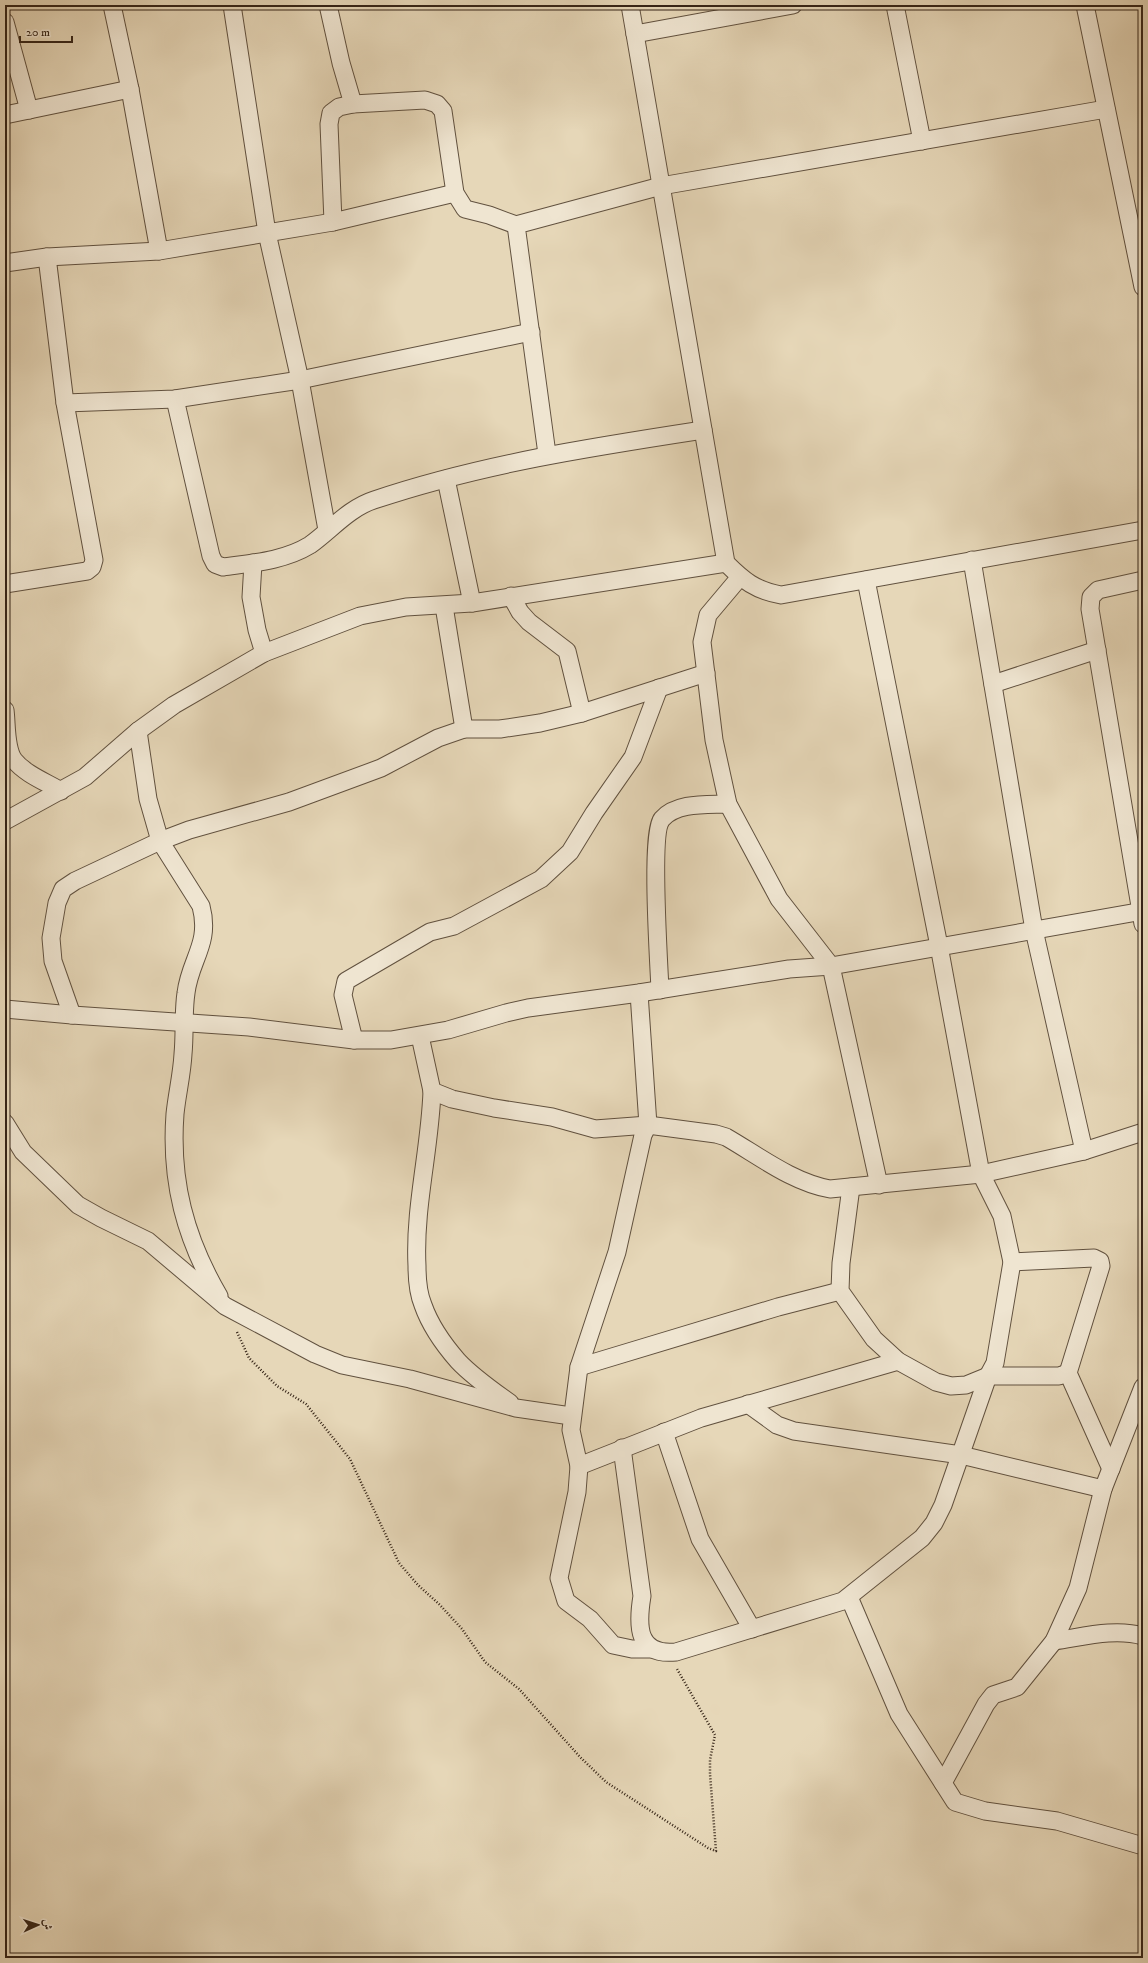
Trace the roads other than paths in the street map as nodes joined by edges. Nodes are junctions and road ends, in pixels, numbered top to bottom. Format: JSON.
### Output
{"nodes":[{"id":1,"x":112,"y":5,"type":"edge"},
{"id":2,"x":232,"y":5,"type":"edge"},
{"id":3,"x":328,"y":5,"type":"edge"},
{"id":4,"x":630,"y":5,"type":"edge"},
{"id":5,"x":793,"y":5,"type":"edge"},
{"id":6,"x":896,"y":5,"type":"edge"},
{"id":7,"x":1085,"y":5,"type":"edge"},
{"id":8,"x":5,"y":22,"type":"edge"},
{"id":9,"x":635,"y":34,"type":"junction"},
{"id":10,"x":130,"y":89,"type":"junction"},
{"id":11,"x":353,"y":104,"type":"junction"},
{"id":12,"x":29,"y":110,"type":"junction"},
{"id":13,"x":1106,"y":110,"type":"junction"},
{"id":14,"x":5,"y":115,"type":"edge"},
{"id":15,"x":922,"y":141,"type":"junction"},
{"id":16,"x":661,"y":186,"type":"junction"},
{"id":17,"x":455,"y":194,"type":"junction"},
{"id":18,"x":333,"y":222,"type":"junction"},
{"id":19,"x":516,"y":225,"type":"junction"},
{"id":20,"x":1137,"y":226,"type":"edge"},
{"id":21,"x":267,"y":233,"type":"junction"},
{"id":22,"x":159,"y":251,"type":"junction"},
{"id":23,"x":47,"y":257,"type":"junction"},
{"id":24,"x":5,"y":263,"type":"edge"},
{"id":25,"x":1143,"y":287,"type":"edge"},
{"id":26,"x":531,"y":332,"type":"junction"},
{"id":27,"x":300,"y":380,"type":"junction"},
{"id":28,"x":175,"y":398,"type":"junction"},
{"id":29,"x":65,"y":403,"type":"junction"},
{"id":30,"x":703,"y":430,"type":"junction"},
{"id":31,"x":547,"y":454,"type":"junction"},
{"id":32,"x":446,"y":479,"type":"junction"},
{"id":33,"x":327,"y":530,"type":"junction"},
{"id":34,"x":1143,"y":530,"type":"edge"},
{"id":35,"x":972,"y":560,"type":"junction"},
{"id":36,"x":726,"y":562,"type":"junction"},
{"id":37,"x":253,"y":563,"type":"junction"},
{"id":38,"x":740,"y":577,"type":"junction"},
{"id":39,"x":866,"y":580,"type":"junction"},
{"id":40,"x":1143,"y":580,"type":"edge"},
{"id":41,"x":5,"y":584,"type":"edge"},
{"id":42,"x":511,"y":596,"type":"junction"},
{"id":43,"x":472,"y":603,"type":"junction"},
{"id":44,"x":444,"y":606,"type":"junction"},
{"id":45,"x":1097,"y":650,"type":"junction"},
{"id":46,"x":264,"y":652,"type":"junction"},
{"id":47,"x":706,"y":672,"type":"junction"},
{"id":48,"x":993,"y":684,"type":"junction"},
{"id":49,"x":659,"y":688,"type":"junction"},
{"id":50,"x":5,"y":710,"type":"edge"},
{"id":51,"x":582,"y":713,"type":"junction"},
{"id":52,"x":464,"y":729,"type":"junction"},
{"id":53,"x":138,"y":731,"type":"junction"},
{"id":54,"x":61,"y":791,"type":"junction"},
{"id":55,"x":728,"y":804,"type":"junction"},
{"id":56,"x":5,"y":821,"type":"edge"},
{"id":57,"x":160,"y":841,"type":"junction"},
{"id":58,"x":1142,"y":916,"type":"edge"},
{"id":59,"x":1034,"y":930,"type":"junction"},
{"id":60,"x":939,"y":946,"type":"junction"},
{"id":61,"x":831,"y":966,"type":"junction"},
{"id":62,"x":660,"y":990,"type":"junction"},
{"id":63,"x":639,"y":993,"type":"junction"},
{"id":64,"x":5,"y":1009,"type":"edge"},
{"id":65,"x":72,"y":1015,"type":"junction"},
{"id":66,"x":185,"y":1023,"type":"junction"},
{"id":67,"x":420,"y":1036,"type":"junction"},
{"id":68,"x":354,"y":1040,"type":"junction"},
{"id":69,"x":432,"y":1091,"type":"junction"},
{"id":70,"x":5,"y":1123,"type":"edge"},
{"id":71,"x":648,"y":1125,"type":"junction"},
{"id":72,"x":1143,"y":1132,"type":"edge"},
{"id":73,"x":1084,"y":1151,"type":"junction"},
{"id":74,"x":981,"y":1174,"type":"junction"},
{"id":75,"x":879,"y":1185,"type":"junction"},
{"id":76,"x":850,"y":1188,"type":"junction"},
{"id":77,"x":1012,"y":1262,"type":"junction"},
{"id":78,"x":840,"y":1291,"type":"junction"},
{"id":79,"x":225,"y":1306,"type":"junction"},
{"id":80,"x":898,"y":1360,"type":"junction"},
{"id":81,"x":580,"y":1367,"type":"junction"},
{"id":82,"x":1068,"y":1374,"type":"junction"},
{"id":83,"x":988,"y":1376,"type":"junction"},
{"id":84,"x":1143,"y":1390,"type":"edge"},
{"id":85,"x":748,"y":1404,"type":"junction"},
{"id":86,"x":516,"y":1408,"type":"junction"},
{"id":87,"x":571,"y":1416,"type":"junction"},
{"id":88,"x":664,"y":1432,"type":"junction"},
{"id":89,"x":622,"y":1448,"type":"junction"},
{"id":90,"x":961,"y":1455,"type":"junction"},
{"id":91,"x":580,"y":1466,"type":"junction"},
{"id":92,"x":1111,"y":1469,"type":"junction"},
{"id":93,"x":1103,"y":1489,"type":"junction"},
{"id":94,"x":849,"y":1597,"type":"junction"},
{"id":95,"x":752,"y":1629,"type":"junction"},
{"id":96,"x":1143,"y":1636,"type":"edge"},
{"id":97,"x":1054,"y":1641,"type":"junction"},
{"id":98,"x":659,"y":1651,"type":"junction"},
{"id":99,"x":943,"y":1783,"type":"junction"},
{"id":100,"x":1143,"y":1846,"type":"edge"}],
"edges":[{"from":1,"to":10,"type":"street"},
{"from":2,"to":21,"type":"street"},
{"from":3,"to":11,"type":"street"},
{"from":4,"to":9,"type":"street"},
{"from":5,"to":9,"type":"street"},
{"from":6,"to":15,"type":"street"},
{"from":7,"to":13,"type":"street"},
{"from":8,"to":12,"type":"street"},
{"from":9,"to":16,"type":"street"},
{"from":10,"to":12,"type":"street"},
{"from":10,"to":22,"type":"street"},
{"from":11,"to":17,"type":"street"},
{"from":11,"to":18,"type":"street"},
{"from":12,"to":14,"type":"street"},
{"from":13,"to":15,"type":"street"},
{"from":13,"to":20,"type":"street"},
{"from":15,"to":16,"type":"street"},
{"from":16,"to":19,"type":"street"},
{"from":16,"to":30,"type":"street"},
{"from":17,"to":18,"type":"street"},
{"from":17,"to":19,"type":"street"},
{"from":18,"to":21,"type":"street"},
{"from":19,"to":26,"type":"street"},
{"from":20,"to":25,"type":"street"},
{"from":21,"to":22,"type":"street"},
{"from":21,"to":27,"type":"street"},
{"from":22,"to":23,"type":"street"},
{"from":23,"to":24,"type":"street"},
{"from":23,"to":29,"type":"street"},
{"from":26,"to":27,"type":"street"},
{"from":26,"to":31,"type":"street"},
{"from":27,"to":28,"type":"street"},
{"from":27,"to":33,"type":"street"},
{"from":28,"to":29,"type":"street"},
{"from":28,"to":37,"type":"street"},
{"from":29,"to":41,"type":"street"},
{"from":30,"to":31,"type":"street"},
{"from":30,"to":36,"type":"street"},
{"from":31,"to":32,"type":"street"},
{"from":32,"to":33,"type":"street"},
{"from":32,"to":43,"type":"street"},
{"from":33,"to":37,"type":"street"},
{"from":34,"to":35,"type":"street"},
{"from":35,"to":39,"type":"street"},
{"from":35,"to":48,"type":"street"},
{"from":36,"to":38,"type":"street"},
{"from":36,"to":42,"type":"street"},
{"from":37,"to":46,"type":"street"},
{"from":38,"to":39,"type":"street"},
{"from":38,"to":47,"type":"street"},
{"from":39,"to":60,"type":"street"},
{"from":40,"to":45,"type":"street"},
{"from":42,"to":43,"type":"street"},
{"from":42,"to":51,"type":"street"},
{"from":43,"to":44,"type":"street"},
{"from":44,"to":46,"type":"street"},
{"from":44,"to":52,"type":"street"},
{"from":45,"to":48,"type":"street"},
{"from":45,"to":58,"type":"street"},
{"from":46,"to":53,"type":"street"},
{"from":47,"to":49,"type":"street"},
{"from":47,"to":55,"type":"street"},
{"from":48,"to":59,"type":"street"},
{"from":49,"to":51,"type":"street"},
{"from":49,"to":68,"type":"street"},
{"from":50,"to":54,"type":"street"},
{"from":51,"to":52,"type":"street"},
{"from":52,"to":57,"type":"street"},
{"from":53,"to":54,"type":"street"},
{"from":53,"to":57,"type":"street"},
{"from":54,"to":56,"type":"street"},
{"from":55,"to":61,"type":"street"},
{"from":55,"to":62,"type":"street"},
{"from":57,"to":65,"type":"street"},
{"from":57,"to":66,"type":"street"},
{"from":58,"to":59,"type":"street"},
{"from":59,"to":60,"type":"street"},
{"from":59,"to":73,"type":"street"},
{"from":60,"to":61,"type":"street"},
{"from":60,"to":74,"type":"street"},
{"from":61,"to":62,"type":"street"},
{"from":61,"to":75,"type":"street"},
{"from":62,"to":63,"type":"street"},
{"from":63,"to":67,"type":"street"},
{"from":63,"to":71,"type":"street"},
{"from":64,"to":65,"type":"street"},
{"from":65,"to":66,"type":"street"},
{"from":66,"to":68,"type":"street"},
{"from":66,"to":79,"type":"street"},
{"from":67,"to":68,"type":"street"},
{"from":67,"to":69,"type":"street"},
{"from":69,"to":71,"type":"street"},
{"from":69,"to":86,"type":"street"},
{"from":70,"to":79,"type":"street"},
{"from":71,"to":76,"type":"street"},
{"from":71,"to":81,"type":"street"},
{"from":72,"to":73,"type":"street"},
{"from":73,"to":74,"type":"street"},
{"from":74,"to":75,"type":"street"},
{"from":74,"to":77,"type":"street"},
{"from":75,"to":76,"type":"street"},
{"from":76,"to":78,"type":"street"},
{"from":77,"to":82,"type":"street"},
{"from":77,"to":83,"type":"street"},
{"from":78,"to":80,"type":"street"},
{"from":78,"to":81,"type":"street"},
{"from":79,"to":86,"type":"street"},
{"from":80,"to":83,"type":"street"},
{"from":80,"to":85,"type":"street"},
{"from":81,"to":87,"type":"street"},
{"from":82,"to":83,"type":"street"},
{"from":82,"to":92,"type":"street"},
{"from":83,"to":90,"type":"street"},
{"from":84,"to":92,"type":"street"},
{"from":85,"to":88,"type":"street"},
{"from":85,"to":90,"type":"street"},
{"from":86,"to":87,"type":"street"},
{"from":87,"to":91,"type":"street"},
{"from":88,"to":89,"type":"street"},
{"from":88,"to":95,"type":"street"},
{"from":89,"to":91,"type":"street"},
{"from":89,"to":98,"type":"street"},
{"from":90,"to":93,"type":"street"},
{"from":90,"to":94,"type":"street"},
{"from":91,"to":98,"type":"street"},
{"from":92,"to":93,"type":"street"},
{"from":93,"to":97,"type":"street"},
{"from":94,"to":95,"type":"street"},
{"from":94,"to":99,"type":"street"},
{"from":95,"to":98,"type":"street"},
{"from":96,"to":97,"type":"street"},
{"from":97,"to":99,"type":"street"},
{"from":99,"to":100,"type":"street"}]}
